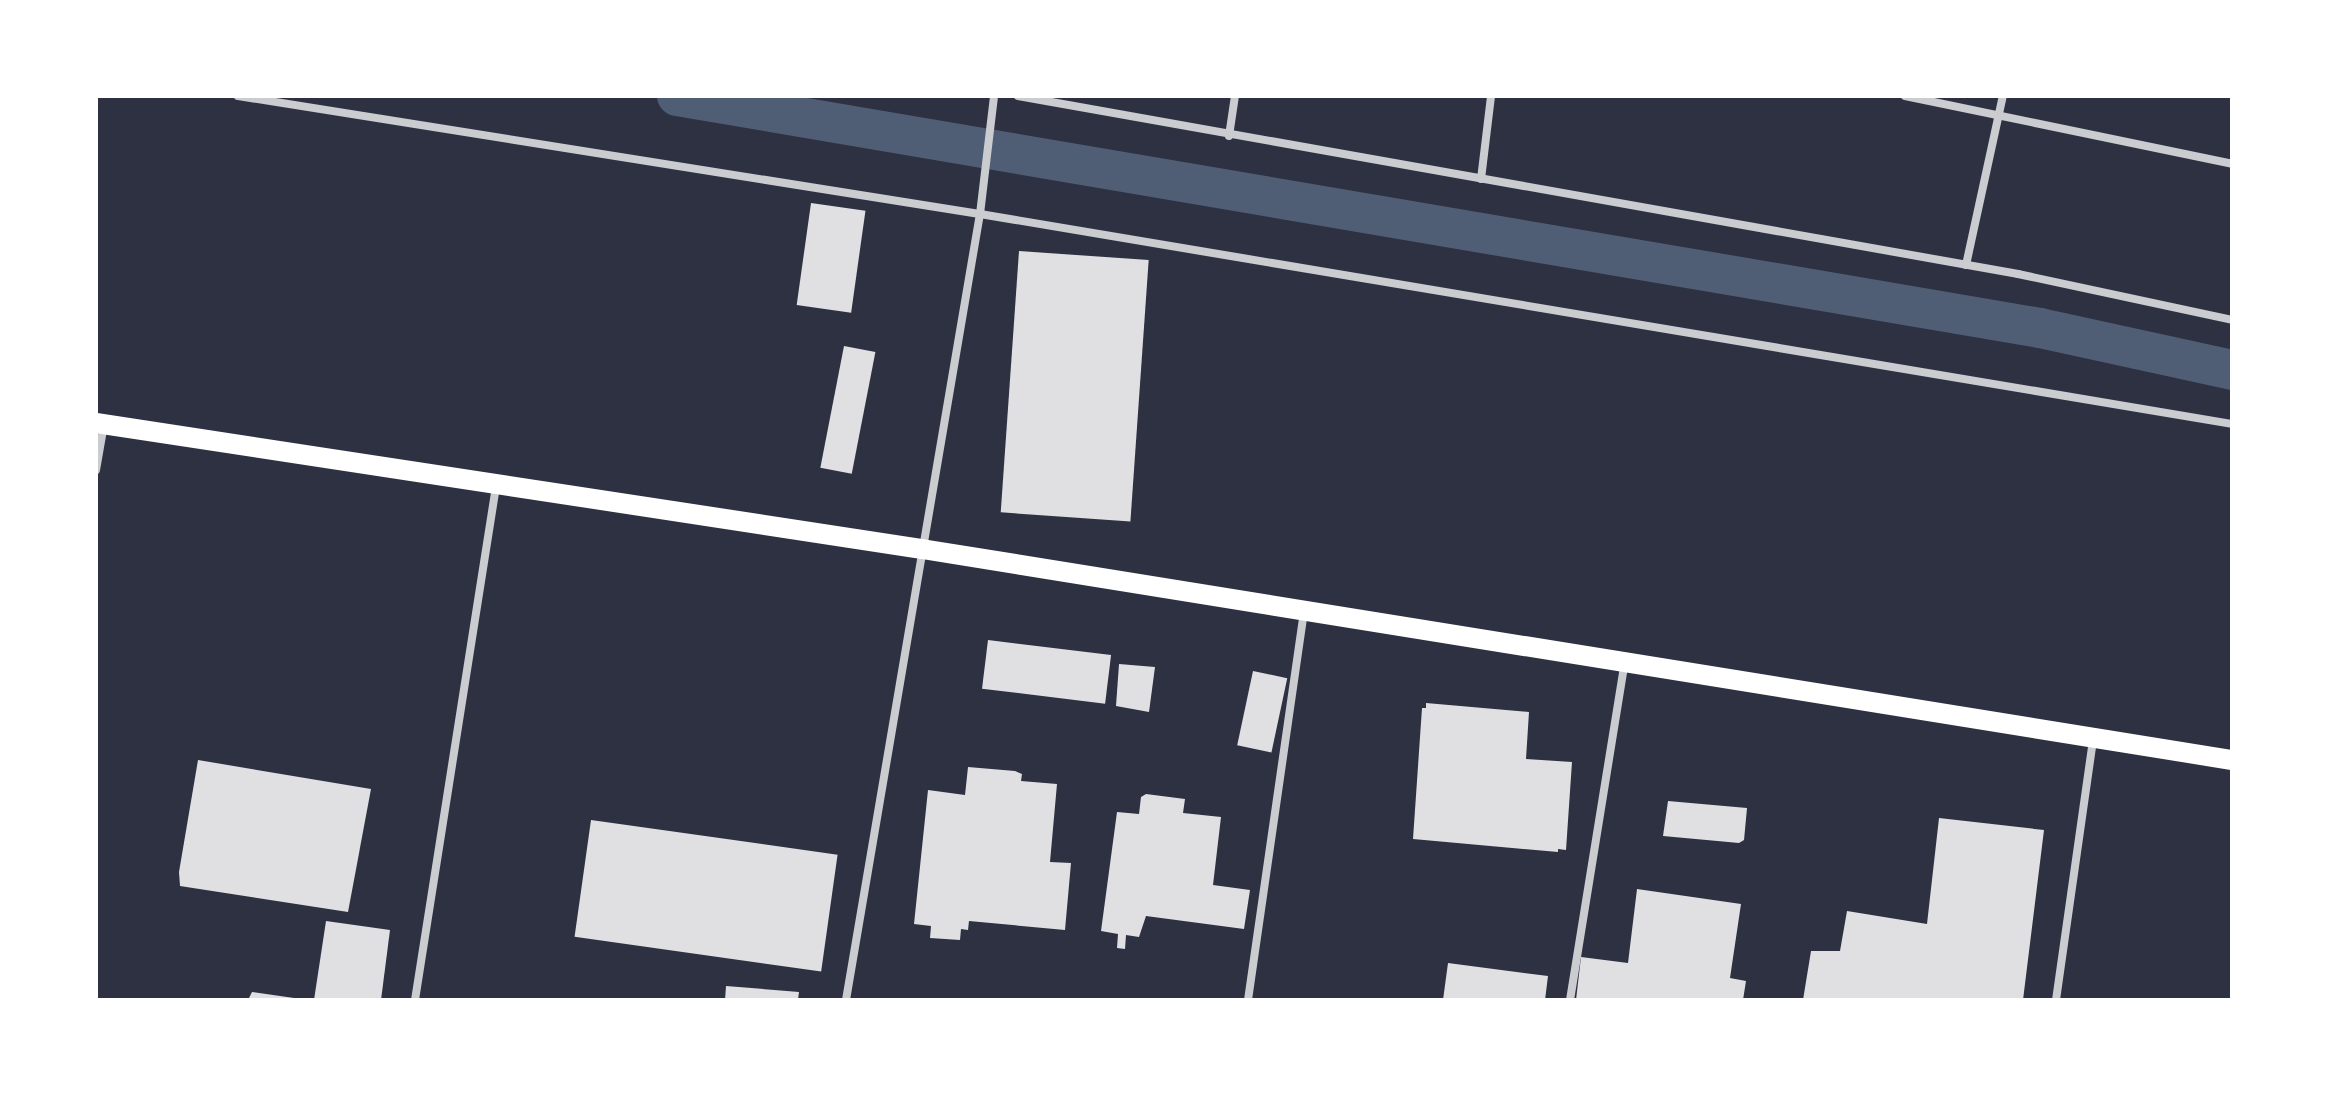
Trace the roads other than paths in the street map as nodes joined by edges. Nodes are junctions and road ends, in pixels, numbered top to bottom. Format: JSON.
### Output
{"nodes":[{"id":1,"x":238,"y":96,"type":"edge"},
{"id":2,"x":994,"y":96,"type":"edge"},
{"id":3,"x":1018,"y":96,"type":"edge"},
{"id":4,"x":1235,"y":96,"type":"edge"},
{"id":5,"x":1491,"y":96,"type":"edge"},
{"id":6,"x":1905,"y":96,"type":"edge"},
{"id":7,"x":2003,"y":96,"type":"edge"},
{"id":8,"x":1999,"y":116,"type":"junction"},
{"id":9,"x":1229,"y":136,"type":"junction"},
{"id":10,"x":2232,"y":164,"type":"edge"},
{"id":11,"x":1481,"y":179,"type":"junction"},
{"id":12,"x":980,"y":214,"type":"junction"},
{"id":13,"x":1966,"y":265,"type":"junction"},
{"id":14,"x":2232,"y":320,"type":"edge"},
{"id":15,"x":100,"y":424,"type":"edge"},
{"id":16,"x":2232,"y":424,"type":"edge"},
{"id":17,"x":96,"y":470,"type":"edge"},
{"id":18,"x":496,"y":486,"type":"junction"},
{"id":19,"x":922,"y":549,"type":"junction"},
{"id":20,"x":1304,"y":611,"type":"junction"},
{"id":21,"x":1625,"y":662,"type":"junction"},
{"id":22,"x":2093,"y":738,"type":"junction"},
{"id":23,"x":2232,"y":760,"type":"edge"},
{"id":24,"x":415,"y":1000,"type":"edge"},
{"id":25,"x":846,"y":1000,"type":"edge"},
{"id":26,"x":1248,"y":1000,"type":"edge"},
{"id":27,"x":1570,"y":1000,"type":"edge"},
{"id":28,"x":2056,"y":1000,"type":"edge"}],
"edges":[{"from":1,"to":12,"type":"street"},
{"from":2,"to":12,"type":"street"},
{"from":3,"to":9,"type":"street"},
{"from":4,"to":9,"type":"street"},
{"from":5,"to":11,"type":"street"},
{"from":6,"to":8,"type":"street"},
{"from":7,"to":8,"type":"street"},
{"from":8,"to":10,"type":"street"},
{"from":8,"to":13,"type":"street"},
{"from":9,"to":11,"type":"street"},
{"from":11,"to":13,"type":"street"},
{"from":12,"to":16,"type":"street"},
{"from":12,"to":19,"type":"street"},
{"from":13,"to":14,"type":"street"},
{"from":15,"to":17,"type":"street"},
{"from":15,"to":18,"type":"main road"},
{"from":18,"to":19,"type":"main road"},
{"from":18,"to":24,"type":"street"},
{"from":19,"to":20,"type":"main road"},
{"from":19,"to":25,"type":"street"},
{"from":20,"to":21,"type":"main road"},
{"from":20,"to":26,"type":"street"},
{"from":21,"to":22,"type":"main road"},
{"from":21,"to":27,"type":"street"},
{"from":22,"to":23,"type":"main road"},
{"from":22,"to":28,"type":"street"}]}
